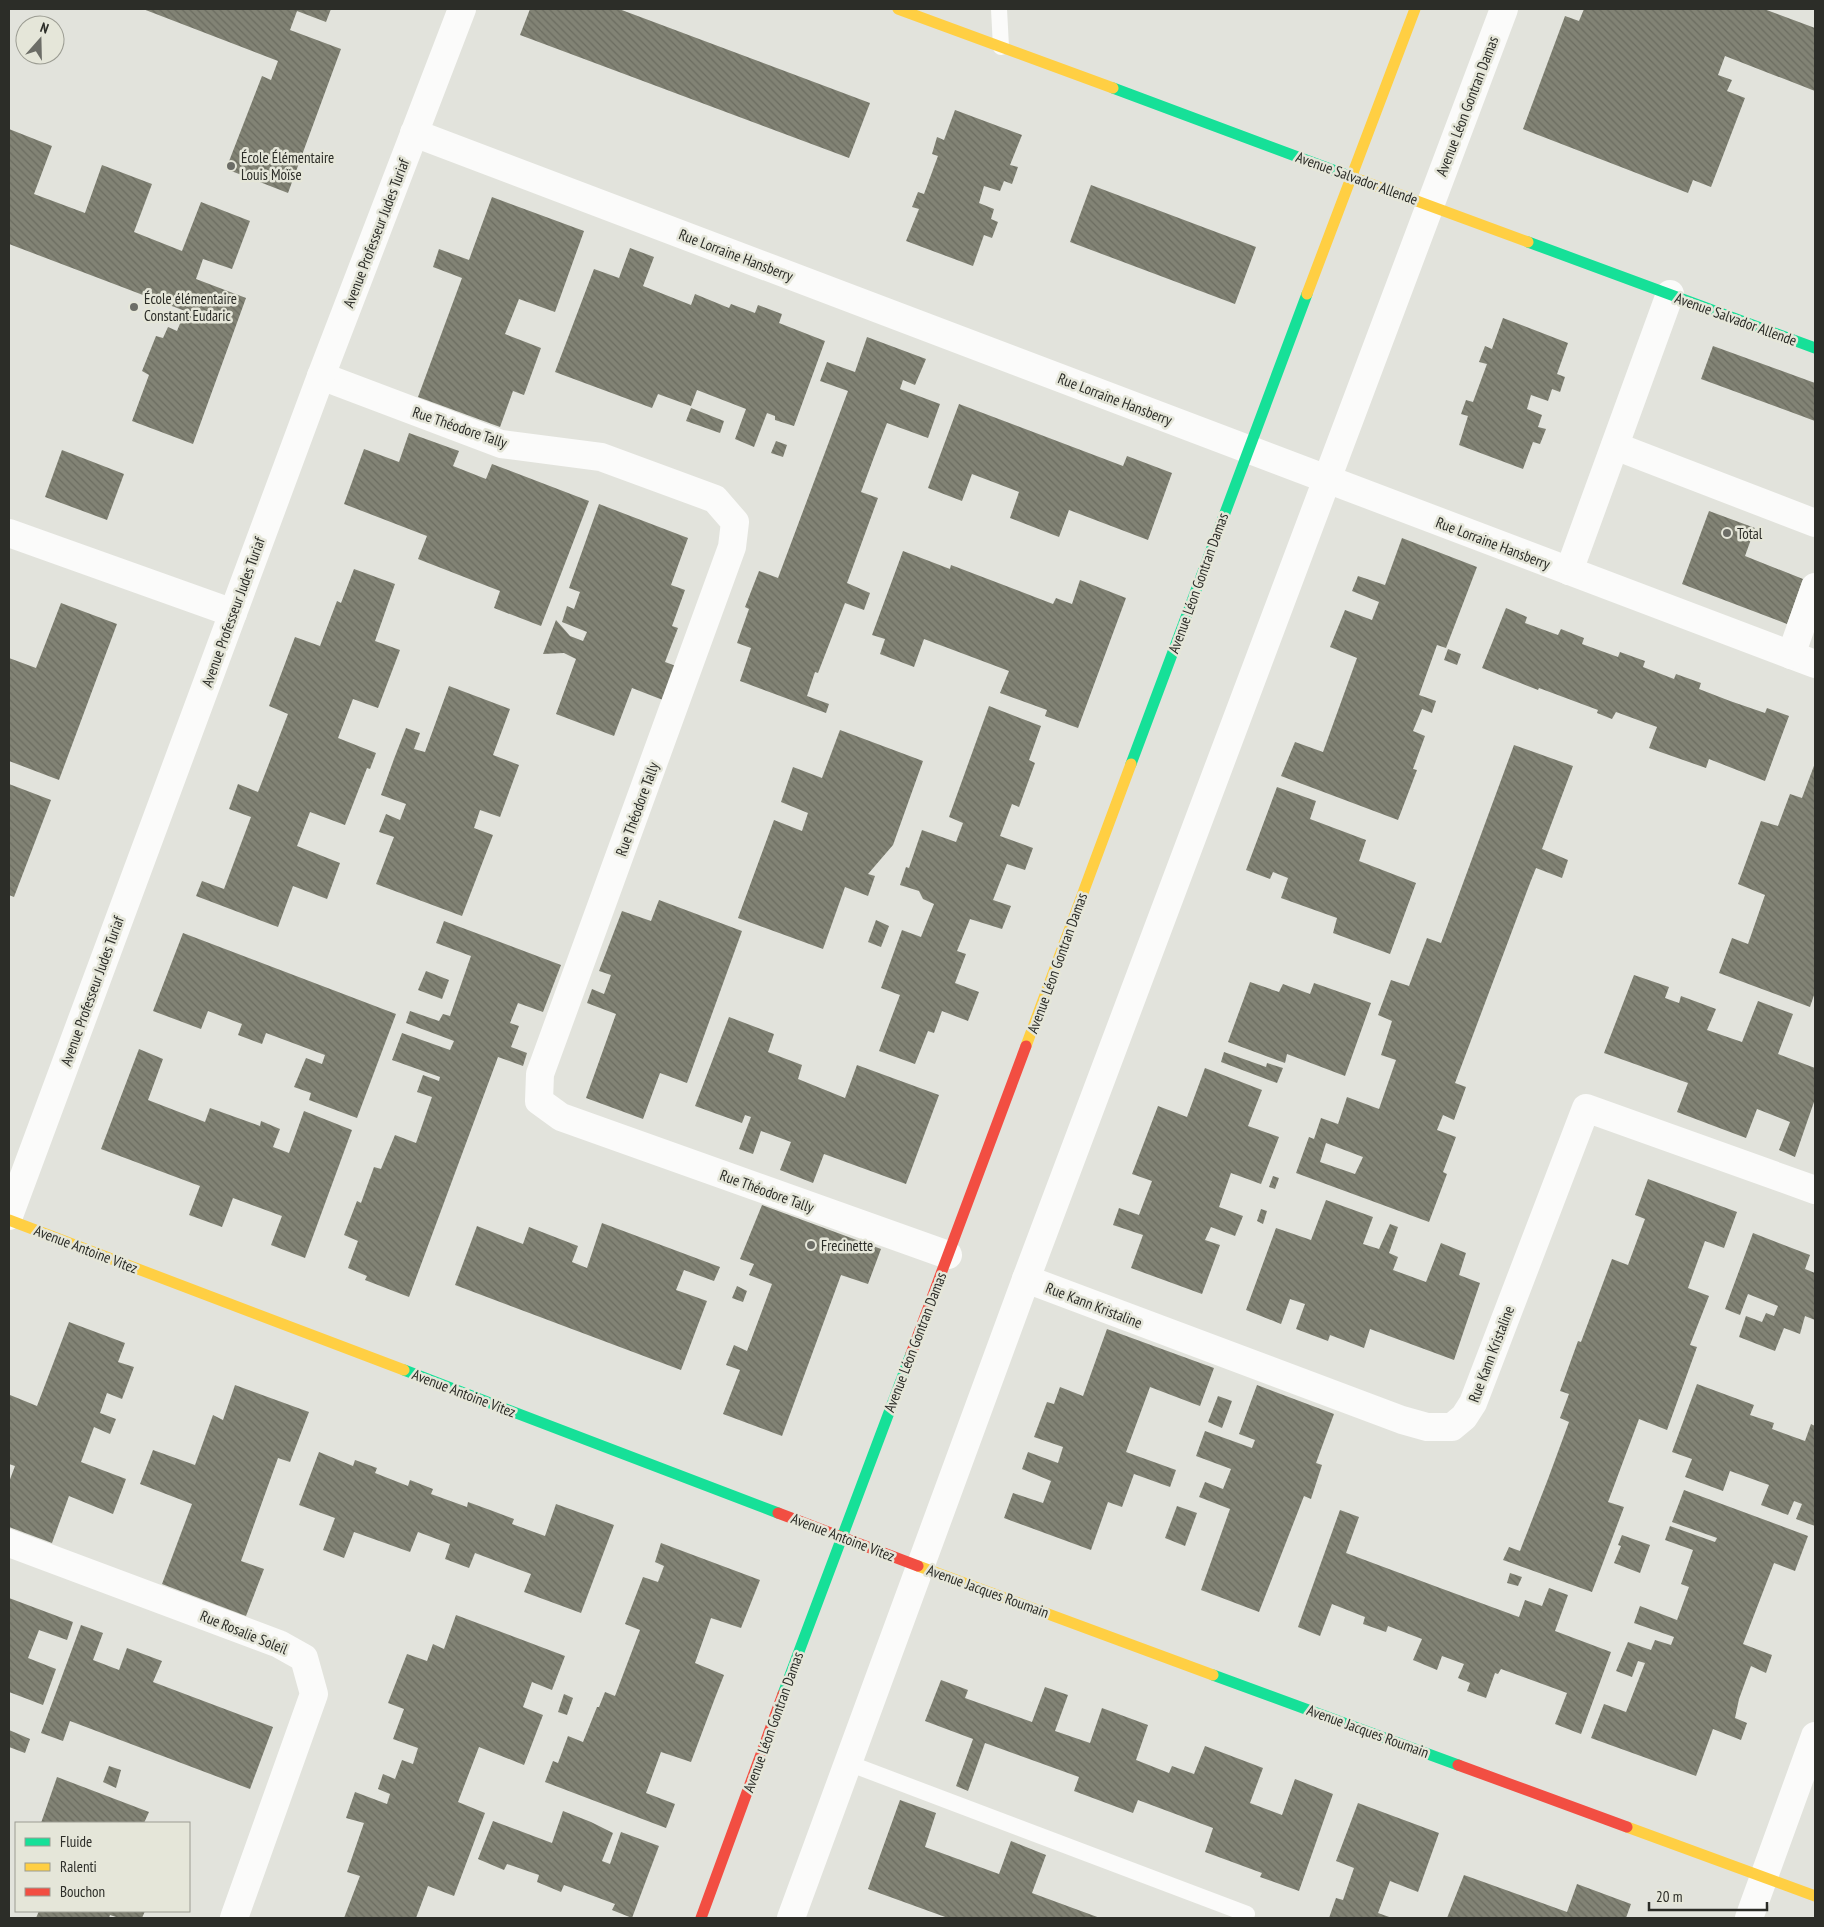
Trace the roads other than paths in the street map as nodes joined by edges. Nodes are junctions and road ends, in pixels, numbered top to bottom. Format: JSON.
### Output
{"nodes":[{"id":1,"x":462,"y":9,"type":"edge"},
{"id":2,"x":898,"y":9,"type":"edge"},
{"id":3,"x":1000,"y":9,"type":"edge"},
{"id":4,"x":1415,"y":9,"type":"edge"},
{"id":5,"x":1504,"y":9,"type":"edge"},
{"id":6,"x":1001,"y":47,"type":"junction"},
{"id":7,"x":414,"y":133,"type":"junction"},
{"id":8,"x":1351,"y":176,"type":"junction"},
{"id":9,"x":1430,"y":205,"type":"junction"},
{"id":10,"x":1670,"y":294,"type":"junction"},
{"id":11,"x":1815,"y":348,"type":"edge"},
{"id":12,"x":321,"y":376,"type":"junction"},
{"id":13,"x":1615,"y":446,"type":"junction"},
{"id":14,"x":1248,"y":449,"type":"junction"},
{"id":15,"x":1326,"y":480,"type":"junction"},
{"id":16,"x":1815,"y":523,"type":"edge"},
{"id":17,"x":9,"y":533,"type":"edge"},
{"id":18,"x":1569,"y":571,"type":"junction"},
{"id":19,"x":1815,"y":587,"type":"edge"},
{"id":20,"x":233,"y":613,"type":"junction"},
{"id":21,"x":1803,"y":660,"type":"edge"},
{"id":22,"x":1815,"y":1190,"type":"edge"},
{"id":23,"x":9,"y":1218,"type":"edge"},
{"id":24,"x":948,"y":1255,"type":"junction"},
{"id":25,"x":1026,"y":1279,"type":"junction"},
{"id":26,"x":841,"y":1536,"type":"junction"},
{"id":27,"x":9,"y":1543,"type":"edge"},
{"id":28,"x":920,"y":1567,"type":"junction"},
{"id":29,"x":1815,"y":1736,"type":"edge"},
{"id":30,"x":848,"y":1763,"type":"junction"},
{"id":31,"x":1764,"y":1877,"type":"junction"},
{"id":32,"x":1815,"y":1896,"type":"edge"},
{"id":33,"x":234,"y":1918,"type":"edge"},
{"id":34,"x":701,"y":1918,"type":"edge"},
{"id":35,"x":791,"y":1918,"type":"edge"},
{"id":36,"x":1245,"y":1918,"type":"edge"},
{"id":37,"x":1749,"y":1918,"type":"edge"}],
"edges":[{"from":1,"to":7,"type":"street","name":"Avenue Professeur Judes Turiaf"},
{"from":2,"to":6,"type":"street","name":"Avenue Salvador Allende"},
{"from":3,"to":6,"type":"lane"},
{"from":4,"to":8,"type":"street","name":"Avenue Léon Gontran Damas"},
{"from":5,"to":9,"type":"street","name":"Avenue Léon Gontran Damas"},
{"from":6,"to":8,"type":"street","name":"Avenue Salvador Allende"},
{"from":7,"to":12,"type":"street","name":"Avenue Professeur Judes Turiaf"},
{"from":7,"to":14,"type":"street","name":"Rue Lorraine Hansberry"},
{"from":8,"to":9,"type":"street","name":"Avenue Salvador Allende"},
{"from":8,"to":14,"type":"street","name":"Avenue Léon Gontran Damas"},
{"from":9,"to":10,"type":"street","name":"Avenue Salvador Allende"},
{"from":9,"to":15,"type":"street","name":"Avenue Léon Gontran Damas"},
{"from":10,"to":11,"type":"street","name":"Avenue Salvador Allende"},
{"from":10,"to":13,"type":"street"},
{"from":12,"to":20,"type":"street","name":"Avenue Professeur Judes Turiaf"},
{"from":12,"to":24,"type":"street","name":"Rue Théodore Tally"},
{"from":13,"to":16,"type":"street"},
{"from":13,"to":18,"type":"street"},
{"from":14,"to":15,"type":"street","name":"Rue Lorraine Hansberry"},
{"from":14,"to":24,"type":"street","name":"Avenue Léon Gontran Damas"},
{"from":15,"to":18,"type":"street","name":"Rue Lorraine Hansberry"},
{"from":15,"to":25,"type":"street","name":"Avenue Léon Gontran Damas"},
{"from":17,"to":20,"type":"street"},
{"from":18,"to":21,"type":"street","name":"Rue Lorraine Hansberry"},
{"from":19,"to":21,"type":"street"},
{"from":20,"to":23,"type":"street","name":"Avenue Professeur Judes Turiaf"},
{"from":22,"to":25,"type":"street","name":"Rue Kann Kristaline"},
{"from":23,"to":26,"type":"street","name":"Avenue Antoine Vitez"},
{"from":24,"to":26,"type":"street","name":"Avenue Léon Gontran Damas"},
{"from":25,"to":28,"type":"street","name":"Avenue Léon Gontran Damas"},
{"from":26,"to":28,"type":"street","name":"Avenue Antoine Vitez"},
{"from":26,"to":34,"type":"street","name":"Avenue Léon Gontran Damas"},
{"from":27,"to":33,"type":"street","name":"Rue Rosalie Soleil"},
{"from":28,"to":30,"type":"street","name":"Avenue Léon Gontran Damas"},
{"from":28,"to":31,"type":"street","name":"Avenue Jacques Roumain"},
{"from":29,"to":31,"type":"street"},
{"from":30,"to":35,"type":"street","name":"Avenue Léon Gontran Damas"},
{"from":30,"to":36,"type":"lane"},
{"from":31,"to":32,"type":"street","name":"Avenue Jacques Roumain"},
{"from":31,"to":37,"type":"street"}]}
